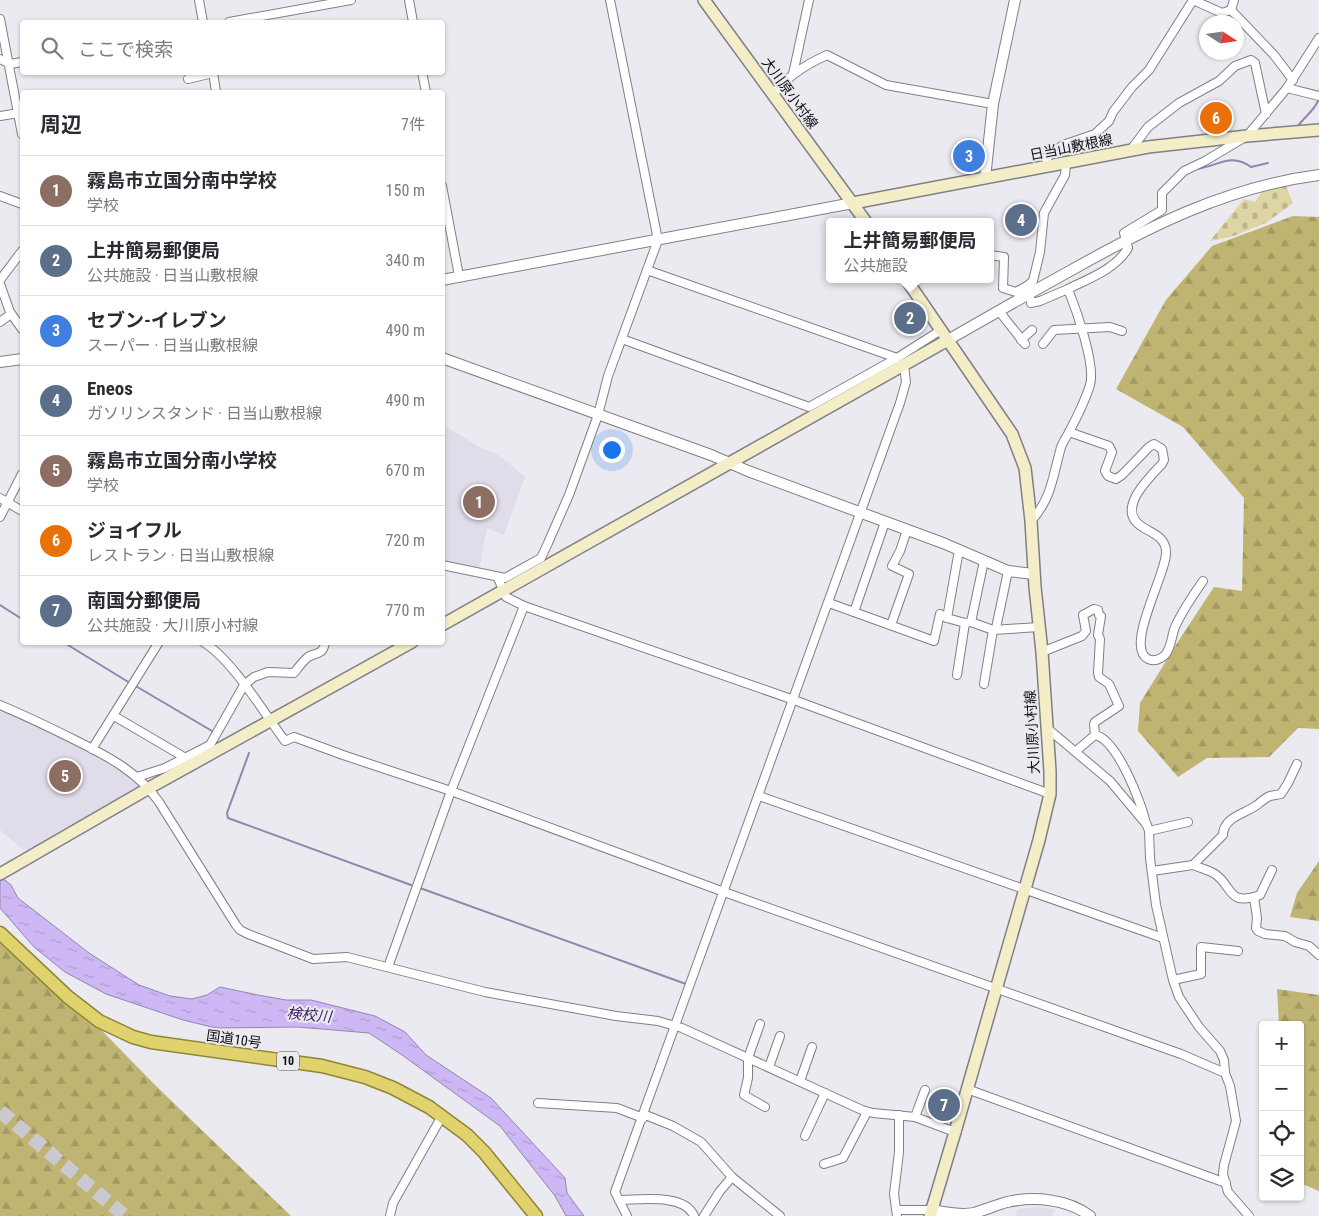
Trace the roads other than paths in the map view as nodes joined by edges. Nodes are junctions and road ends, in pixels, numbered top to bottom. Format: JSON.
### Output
{"nodes":[{"id":1,"x":199,"y":0,"type":"edge"},
{"id":2,"x":351,"y":0,"type":"edge"},
{"id":3,"x":409,"y":0,"type":"edge"},
{"id":4,"x":610,"y":0,"type":"edge"},
{"id":5,"x":704,"y":0,"type":"edge"},
{"id":6,"x":809,"y":0,"type":"edge"},
{"id":7,"x":1015,"y":0,"type":"edge"},
{"id":8,"x":1193,"y":0,"type":"edge"},
{"id":9,"x":1234,"y":0,"type":"edge"},
{"id":10,"x":1230,"y":10,"type":"junction"},
{"id":11,"x":0,"y":19,"type":"edge"},
{"id":12,"x":203,"y":20,"type":"edge"},
{"id":13,"x":240,"y":20,"type":"edge"},
{"id":14,"x":413,"y":20,"type":"edge"},
{"id":15,"x":1319,"y":38,"type":"edge"},
{"id":16,"x":0,"y":59,"type":"edge"},
{"id":17,"x":20,"y":62,"type":"edge"},
{"id":18,"x":10,"y":64,"type":"junction"},
{"id":19,"x":793,"y":74,"type":"junction"},
{"id":20,"x":205,"y":75,"type":"edge"},
{"id":21,"x":213,"y":75,"type":"edge"},
{"id":22,"x":423,"y":75,"type":"edge"},
{"id":23,"x":188,"y":79,"type":"dead end"},
{"id":24,"x":1293,"y":80,"type":"junction"},
{"id":25,"x":1288,"y":88,"type":"junction"},
{"id":26,"x":216,"y":90,"type":"edge"},
{"id":27,"x":426,"y":90,"type":"edge"},
{"id":28,"x":773,"y":95,"type":"junction"},
{"id":29,"x":1319,"y":96,"type":"edge"},
{"id":30,"x":992,"y":104,"type":"junction"},
{"id":31,"x":19,"y":113,"type":"junction"},
{"id":32,"x":1266,"y":114,"type":"junction"},
{"id":33,"x":0,"y":116,"type":"edge"},
{"id":34,"x":20,"y":120,"type":"edge"},
{"id":35,"x":1319,"y":130,"type":"edge"},
{"id":36,"x":1247,"y":136,"type":"junction"},
{"id":37,"x":1130,"y":151,"type":"junction"},
{"id":38,"x":1066,"y":163,"type":"junction"},
{"id":39,"x":1047,"y":167,"type":"junction"},
{"id":40,"x":1319,"y":175,"type":"edge"},
{"id":41,"x":985,"y":178,"type":"junction"},
{"id":42,"x":0,"y":196,"type":"edge"},
{"id":43,"x":445,"y":202,"type":"edge"},
{"id":44,"x":852,"y":202,"type":"junction"},
{"id":45,"x":20,"y":203,"type":"edge"},
{"id":46,"x":863,"y":218,"type":"edge"},
{"id":47,"x":658,"y":240,"type":"junction"},
{"id":48,"x":1125,"y":240,"type":"junction"},
{"id":49,"x":20,"y":254,"type":"edge"},
{"id":50,"x":994,"y":256,"type":"edge"},
{"id":51,"x":647,"y":270,"type":"junction"},
{"id":52,"x":459,"y":276,"type":"junction"},
{"id":53,"x":445,"y":279,"type":"edge"},
{"id":54,"x":0,"y":282,"type":"edge"},
{"id":55,"x":909,"y":283,"type":"edge"},
{"id":56,"x":1068,"y":289,"type":"junction"},
{"id":57,"x":1027,"y":290,"type":"junction"},
{"id":58,"x":999,"y":311,"type":"junction"},
{"id":59,"x":11,"y":314,"type":"junction"},
{"id":60,"x":0,"y":322,"type":"edge"},
{"id":61,"x":20,"y":326,"type":"edge"},
{"id":62,"x":941,"y":330,"type":"junction"},
{"id":63,"x":1032,"y":330,"type":"dead end"},
{"id":64,"x":1082,"y":330,"type":"junction"},
{"id":65,"x":1122,"y":331,"type":"dead end"},
{"id":66,"x":622,"y":339,"type":"junction"},
{"id":67,"x":948,"y":340,"type":"junction"},
{"id":68,"x":1047,"y":343,"type":"dead end"},
{"id":69,"x":20,"y":359,"type":"edge"},
{"id":70,"x":445,"y":359,"type":"edge"},
{"id":71,"x":0,"y":362,"type":"edge"},
{"id":72,"x":900,"y":362,"type":"junction"},
{"id":73,"x":598,"y":415,"type":"junction"},
{"id":74,"x":1069,"y":432,"type":"junction"},
{"id":75,"x":731,"y":464,"type":"junction"},
{"id":76,"x":20,"y":478,"type":"edge"},
{"id":77,"x":0,"y":498,"type":"edge"},
{"id":78,"x":8,"y":503,"type":"junction"},
{"id":79,"x":20,"y":510,"type":"edge"},
{"id":80,"x":861,"y":512,"type":"junction"},
{"id":81,"x":0,"y":517,"type":"edge"},
{"id":82,"x":1032,"y":521,"type":"junction"},
{"id":83,"x":885,"y":522,"type":"junction"},
{"id":84,"x":907,"y":530,"type":"junction"},
{"id":85,"x":959,"y":550,"type":"junction"},
{"id":86,"x":984,"y":561,"type":"junction"},
{"id":87,"x":445,"y":566,"type":"edge"},
{"id":88,"x":1008,"y":571,"type":"junction"},
{"id":89,"x":1034,"y":574,"type":"junction"},
{"id":90,"x":498,"y":578,"type":"junction"},
{"id":91,"x":1203,"y":580,"type":"dead end"},
{"id":92,"x":504,"y":591,"type":"junction"},
{"id":93,"x":829,"y":602,"type":"junction"},
{"id":94,"x":524,"y":606,"type":"junction"},
{"id":95,"x":854,"y":612,"type":"junction"},
{"id":96,"x":947,"y":618,"type":"junction"},
{"id":97,"x":968,"y":622,"type":"junction"},
{"id":98,"x":445,"y":623,"type":"edge"},
{"id":99,"x":891,"y":625,"type":"junction"},
{"id":100,"x":1039,"y":626,"type":"junction"},
{"id":101,"x":994,"y":629,"type":"junction"},
{"id":102,"x":157,"y":645,"type":"edge"},
{"id":103,"x":208,"y":645,"type":"edge"},
{"id":104,"x":324,"y":645,"type":"edge"},
{"id":105,"x":407,"y":645,"type":"edge"},
{"id":106,"x":1042,"y":652,"type":"junction"},
{"id":107,"x":957,"y":676,"type":"dead end"},
{"id":108,"x":984,"y":684,"type":"dead end"},
{"id":109,"x":244,"y":685,"type":"junction"},
{"id":110,"x":794,"y":700,"type":"junction"},
{"id":111,"x":0,"y":705,"type":"edge"},
{"id":112,"x":114,"y":716,"type":"junction"},
{"id":113,"x":270,"y":721,"type":"junction"},
{"id":114,"x":1047,"y":728,"type":"junction"},
{"id":115,"x":1095,"y":735,"type":"junction"},
{"id":116,"x":92,"y":749,"type":"junction"},
{"id":117,"x":1076,"y":751,"type":"junction"},
{"id":118,"x":184,"y":757,"type":"junction"},
{"id":119,"x":1297,"y":764,"type":"dead end"},
{"id":120,"x":138,"y":777,"type":"junction"},
{"id":121,"x":149,"y":788,"type":"junction"},
{"id":122,"x":451,"y":791,"type":"junction"},
{"id":123,"x":1050,"y":794,"type":"junction"},
{"id":124,"x":759,"y":796,"type":"junction"},
{"id":125,"x":1188,"y":822,"type":"dead end"},
{"id":126,"x":1148,"y":828,"type":"junction"},
{"id":127,"x":1193,"y":865,"type":"junction"},
{"id":128,"x":1272,"y":870,"type":"dead end"},
{"id":129,"x":1152,"y":872,"type":"junction"},
{"id":130,"x":0,"y":874,"type":"edge"},
{"id":131,"x":1025,"y":890,"type":"junction"},
{"id":132,"x":724,"y":892,"type":"junction"},
{"id":133,"x":1254,"y":897,"type":"junction"},
{"id":134,"x":0,"y":933,"type":"edge"},
{"id":135,"x":1163,"y":938,"type":"junction"},
{"id":136,"x":1238,"y":951,"type":"dead end"},
{"id":137,"x":1319,"y":955,"type":"edge"},
{"id":138,"x":388,"y":968,"type":"junction"},
{"id":139,"x":1173,"y":980,"type":"junction"},
{"id":140,"x":996,"y":989,"type":"junction"},
{"id":141,"x":760,"y":1024,"type":"dead end"},
{"id":142,"x":676,"y":1026,"type":"junction"},
{"id":143,"x":780,"y":1036,"type":"dead end"},
{"id":144,"x":812,"y":1047,"type":"dead end"},
{"id":145,"x":748,"y":1058,"type":"junction"},
{"id":146,"x":769,"y":1067,"type":"junction"},
{"id":147,"x":1225,"y":1073,"type":"junction"},
{"id":148,"x":800,"y":1081,"type":"junction"},
{"id":149,"x":967,"y":1089,"type":"junction"},
{"id":150,"x":925,"y":1090,"type":"dead end"},
{"id":151,"x":825,"y":1093,"type":"junction"},
{"id":152,"x":538,"y":1103,"type":"dead end"},
{"id":153,"x":765,"y":1107,"type":"dead end"},
{"id":154,"x":867,"y":1112,"type":"junction"},
{"id":155,"x":899,"y":1115,"type":"junction"},
{"id":156,"x":442,"y":1116,"type":"junction"},
{"id":157,"x":643,"y":1116,"type":"junction"},
{"id":158,"x":914,"y":1117,"type":"junction"},
{"id":159,"x":955,"y":1132,"type":"junction"},
{"id":160,"x":805,"y":1136,"type":"dead end"},
{"id":161,"x":824,"y":1164,"type":"dead end"},
{"id":162,"x":732,"y":1177,"type":"junction"},
{"id":163,"x":1226,"y":1183,"type":"junction"},
{"id":164,"x":619,"y":1200,"type":"junction"},
{"id":165,"x":987,"y":1212,"type":"edge"},
{"id":166,"x":897,"y":1213,"type":"edge"},
{"id":167,"x":930,"y":1213,"type":"edge"},
{"id":168,"x":954,"y":1215,"type":"edge"},
{"id":169,"x":390,"y":1216,"type":"edge"},
{"id":170,"x":536,"y":1216,"type":"edge"},
{"id":171,"x":627,"y":1216,"type":"edge"},
{"id":172,"x":694,"y":1216,"type":"edge"},
{"id":173,"x":704,"y":1216,"type":"edge"},
{"id":174,"x":780,"y":1216,"type":"edge"},
{"id":175,"x":1090,"y":1216,"type":"edge"},
{"id":176,"x":1249,"y":1216,"type":"edge"}],
"edges":[{"from":1,"to":12,"type":"street"},
{"from":2,"to":13,"type":"street"},
{"from":3,"to":14,"type":"street"},
{"from":4,"to":47,"type":"street"},
{"from":5,"to":28,"type":"main road","name":"大川原小村線"},
{"from":6,"to":19,"type":"street"},
{"from":7,"to":30,"type":"street"},
{"from":8,"to":10,"type":"street"},
{"from":8,"to":39,"type":"street"},
{"from":9,"to":10,"type":"street"},
{"from":10,"to":24,"type":"street"},
{"from":11,"to":18,"type":"street"},
{"from":15,"to":24,"type":"street"},
{"from":16,"to":18,"type":"street"},
{"from":17,"to":18,"type":"street"},
{"from":18,"to":31,"type":"street"},
{"from":19,"to":28,"type":"street"},
{"from":19,"to":30,"type":"street"},
{"from":20,"to":23,"type":"street"},
{"from":21,"to":26,"type":"street"},
{"from":22,"to":27,"type":"street"},
{"from":24,"to":25,"type":"street"},
{"from":25,"to":29,"type":"street"},
{"from":25,"to":32,"type":"street"},
{"from":28,"to":44,"type":"main road","name":"大川原小村線"},
{"from":30,"to":41,"type":"street"},
{"from":31,"to":33,"type":"street"},
{"from":31,"to":34,"type":"street"},
{"from":32,"to":36,"type":"street"},
{"from":32,"to":37,"type":"street"},
{"from":35,"to":36,"type":"main road","name":"日当山敷根線"},
{"from":36,"to":37,"type":"main road","name":"日当山敷根線"},
{"from":36,"to":48,"type":"street"},
{"from":37,"to":38,"type":"main road","name":"日当山敷根線"},
{"from":38,"to":39,"type":"main road","name":"日当山敷根線"},
{"from":38,"to":57,"type":"street"},
{"from":39,"to":41,"type":"main road","name":"日当山敷根線"},
{"from":40,"to":48,"type":"street"},
{"from":41,"to":44,"type":"main road","name":"日当山敷根線"},
{"from":42,"to":45,"type":"street"},
{"from":43,"to":52,"type":"street"},
{"from":44,"to":46,"type":"main road"},
{"from":44,"to":47,"type":"street"},
{"from":47,"to":51,"type":"street"},
{"from":47,"to":52,"type":"street"},
{"from":48,"to":56,"type":"street"},
{"from":48,"to":57,"type":"street"},
{"from":49,"to":54,"type":"street"},
{"from":50,"to":57,"type":"street"},
{"from":51,"to":66,"type":"street"},
{"from":51,"to":72,"type":"street"},
{"from":52,"to":53,"type":"street"},
{"from":54,"to":59,"type":"street"},
{"from":55,"to":62,"type":"main road"},
{"from":56,"to":57,"type":"street"},
{"from":56,"to":64,"type":"street"},
{"from":57,"to":58,"type":"street"},
{"from":58,"to":63,"type":"street"},
{"from":58,"to":67,"type":"street"},
{"from":59,"to":60,"type":"street"},
{"from":59,"to":61,"type":"street"},
{"from":62,"to":67,"type":"main road"},
{"from":62,"to":72,"type":"street"},
{"from":64,"to":65,"type":"street"},
{"from":64,"to":68,"type":"street"},
{"from":64,"to":74,"type":"street"},
{"from":66,"to":72,"type":"street"},
{"from":66,"to":73,"type":"street"},
{"from":67,"to":72,"type":"main road"},
{"from":67,"to":82,"type":"main road","name":"大川原小村線"},
{"from":69,"to":71,"type":"street"},
{"from":70,"to":73,"type":"street"},
{"from":72,"to":75,"type":"main road"},
{"from":72,"to":80,"type":"street"},
{"from":73,"to":75,"type":"street"},
{"from":73,"to":90,"type":"street"},
{"from":74,"to":82,"type":"street"},
{"from":74,"to":91,"type":"street"},
{"from":75,"to":80,"type":"street"},
{"from":75,"to":92,"type":"main road"},
{"from":76,"to":78,"type":"street"},
{"from":77,"to":78,"type":"street"},
{"from":78,"to":79,"type":"street"},
{"from":78,"to":81,"type":"street"},
{"from":80,"to":83,"type":"street"},
{"from":80,"to":93,"type":"street"},
{"from":82,"to":89,"type":"main road","name":"大川原小村線"},
{"from":83,"to":84,"type":"street"},
{"from":83,"to":95,"type":"street"},
{"from":84,"to":85,"type":"street"},
{"from":84,"to":99,"type":"street"},
{"from":85,"to":86,"type":"street"},
{"from":85,"to":96,"type":"street"},
{"from":86,"to":88,"type":"street"},
{"from":86,"to":97,"type":"street"},
{"from":87,"to":90,"type":"street"},
{"from":88,"to":89,"type":"street"},
{"from":88,"to":101,"type":"street"},
{"from":89,"to":100,"type":"main road","name":"大川原小村線"},
{"from":90,"to":92,"type":"street"},
{"from":92,"to":94,"type":"street"},
{"from":92,"to":98,"type":"main road"},
{"from":93,"to":95,"type":"street"},
{"from":93,"to":110,"type":"street"},
{"from":94,"to":110,"type":"street"},
{"from":94,"to":122,"type":"street"},
{"from":95,"to":99,"type":"street"},
{"from":96,"to":97,"type":"street"},
{"from":96,"to":99,"type":"street"},
{"from":97,"to":101,"type":"street"},
{"from":97,"to":107,"type":"street"},
{"from":100,"to":101,"type":"street"},
{"from":100,"to":106,"type":"main road","name":"大川原小村線"},
{"from":101,"to":108,"type":"street"},
{"from":102,"to":112,"type":"street"},
{"from":103,"to":109,"type":"street"},
{"from":104,"to":109,"type":"street"},
{"from":105,"to":113,"type":"main road"},
{"from":106,"to":114,"type":"main road","name":"大川原小村線"},
{"from":106,"to":115,"type":"street"},
{"from":109,"to":113,"type":"street"},
{"from":109,"to":118,"type":"street"},
{"from":110,"to":123,"type":"street"},
{"from":110,"to":124,"type":"street"},
{"from":111,"to":116,"type":"street"},
{"from":112,"to":116,"type":"street"},
{"from":112,"to":118,"type":"street"},
{"from":113,"to":121,"type":"main road"},
{"from":113,"to":122,"type":"street"},
{"from":114,"to":117,"type":"street"},
{"from":114,"to":123,"type":"main road","name":"大川原小村線"},
{"from":115,"to":117,"type":"street"},
{"from":115,"to":126,"type":"street"},
{"from":116,"to":120,"type":"street"},
{"from":117,"to":126,"type":"street"},
{"from":118,"to":120,"type":"street"},
{"from":119,"to":127,"type":"street"},
{"from":120,"to":121,"type":"street"},
{"from":121,"to":130,"type":"main road"},
{"from":121,"to":138,"type":"street"},
{"from":122,"to":132,"type":"street"},
{"from":122,"to":138,"type":"street"},
{"from":123,"to":131,"type":"main road","name":"大川原小村線"},
{"from":124,"to":131,"type":"street"},
{"from":124,"to":132,"type":"street"},
{"from":125,"to":126,"type":"street"},
{"from":126,"to":129,"type":"street"},
{"from":127,"to":129,"type":"street"},
{"from":127,"to":133,"type":"street"},
{"from":128,"to":133,"type":"street"},
{"from":129,"to":135,"type":"street"},
{"from":131,"to":135,"type":"street"},
{"from":131,"to":140,"type":"main road","name":"大川原小村線"},
{"from":132,"to":140,"type":"street"},
{"from":132,"to":142,"type":"street"},
{"from":133,"to":137,"type":"street"},
{"from":134,"to":156,"type":"highway","name":"国道10号","number":"10"},
{"from":135,"to":139,"type":"street"},
{"from":136,"to":139,"type":"street"},
{"from":138,"to":142,"type":"street"},
{"from":139,"to":147,"type":"street"},
{"from":140,"to":147,"type":"street"},
{"from":140,"to":149,"type":"main road","name":"大川原小村線"},
{"from":141,"to":145,"type":"street"},
{"from":142,"to":145,"type":"street"},
{"from":142,"to":157,"type":"street"},
{"from":143,"to":146,"type":"street"},
{"from":144,"to":148,"type":"street"},
{"from":145,"to":146,"type":"street"},
{"from":145,"to":153,"type":"street"},
{"from":146,"to":148,"type":"street"},
{"from":147,"to":163,"type":"street"},
{"from":148,"to":151,"type":"street"},
{"from":149,"to":159,"type":"main road","name":"大川原小村線"},
{"from":149,"to":163,"type":"street"},
{"from":150,"to":158,"type":"street"},
{"from":151,"to":154,"type":"street"},
{"from":151,"to":160,"type":"street"},
{"from":152,"to":157,"type":"street"},
{"from":154,"to":155,"type":"street"},
{"from":154,"to":161,"type":"street"},
{"from":155,"to":158,"type":"street"},
{"from":155,"to":166,"type":"street"},
{"from":156,"to":169,"type":"street"},
{"from":156,"to":170,"type":"highway","name":"国道10号","number":"10"},
{"from":157,"to":162,"type":"street"},
{"from":157,"to":164,"type":"street"},
{"from":158,"to":159,"type":"street"},
{"from":159,"to":167,"type":"main road","name":"大川原小村線"},
{"from":162,"to":173,"type":"street"},
{"from":162,"to":174,"type":"street"},
{"from":163,"to":176,"type":"street"},
{"from":164,"to":171,"type":"street"},
{"from":164,"to":172,"type":"street"},
{"from":165,"to":168,"type":"street"},
{"from":165,"to":175,"type":"street"},
{"from":166,"to":167,"type":"street"},
{"from":167,"to":168,"type":"street"}]}
